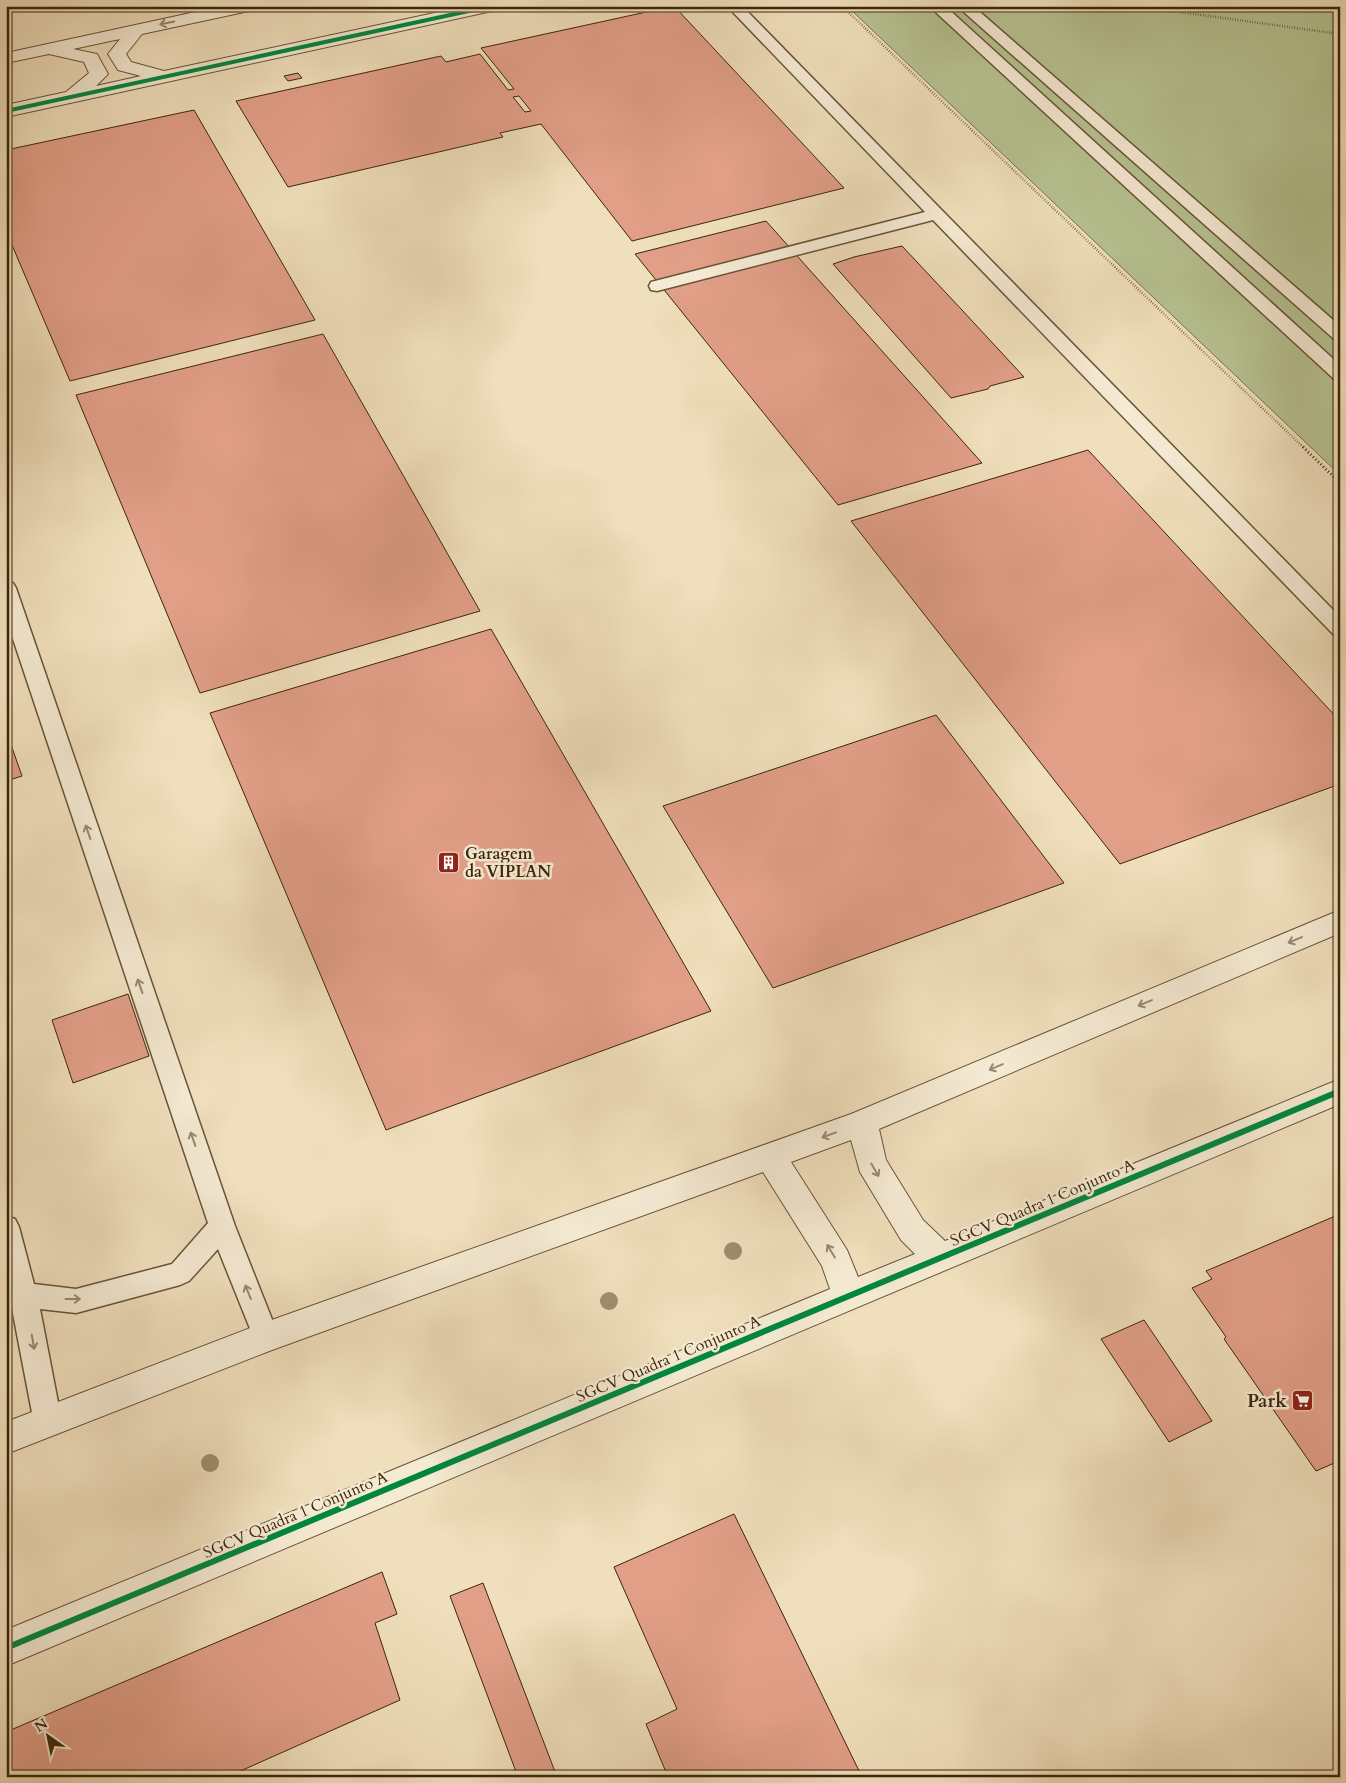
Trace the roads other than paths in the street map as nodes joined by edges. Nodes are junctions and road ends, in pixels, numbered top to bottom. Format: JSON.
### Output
{"nodes":[{"id":1,"x":249,"y":6,"type":"edge"},
{"id":2,"x":492,"y":6,"type":"edge"},
{"id":3,"x":734,"y":6,"type":"edge"},
{"id":4,"x":936,"y":6,"type":"edge"},
{"id":5,"x":964,"y":6,"type":"edge"},
{"id":6,"x":137,"y":30,"type":"junction"},
{"id":7,"x":48,"y":50,"type":"junction"},
{"id":8,"x":6,"y":58,"type":"edge"},
{"id":9,"x":163,"y":77,"type":"junction"},
{"id":10,"x":71,"y":98,"type":"junction"},
{"id":11,"x":6,"y":110,"type":"edge"},
{"id":12,"x":936,"y":214,"type":"junction"},
{"id":13,"x":656,"y":286,"type":"dead end"},
{"id":14,"x":1340,"y":335,"type":"edge"},
{"id":15,"x":1340,"y":375,"type":"edge"},
{"id":16,"x":6,"y":588,"type":"edge"},
{"id":17,"x":1340,"y":629,"type":"edge"},
{"id":18,"x":1340,"y":921,"type":"edge"},
{"id":19,"x":1340,"y":1091,"type":"edge"},
{"id":20,"x":862,"y":1123,"type":"junction"},
{"id":21,"x":769,"y":1156,"type":"junction"},
{"id":22,"x":222,"y":1226,"type":"junction"},
{"id":23,"x":6,"y":1227,"type":"edge"},
{"id":24,"x":941,"y":1258,"type":"junction"},
{"id":25,"x":24,"y":1295,"type":"junction"},
{"id":26,"x":849,"y":1296,"type":"junction"},
{"id":27,"x":266,"y":1337,"type":"junction"},
{"id":28,"x":48,"y":1423,"type":"junction"},
{"id":29,"x":6,"y":1438,"type":"edge"},
{"id":30,"x":6,"y":1648,"type":"edge"}],
"edges":[{"from":1,"to":6,"type":"street","one_way":true},
{"from":2,"to":9,"type":"street"},
{"from":3,"to":12,"type":"lane"},
{"from":4,"to":15,"type":"lane"},
{"from":5,"to":14,"type":"lane"},
{"from":6,"to":7,"type":"street"},
{"from":6,"to":9,"type":"street"},
{"from":7,"to":8,"type":"street"},
{"from":7,"to":10,"type":"street"},
{"from":9,"to":10,"type":"street"},
{"from":10,"to":11,"type":"street"},
{"from":12,"to":13,"type":"lane"},
{"from":12,"to":17,"type":"lane"},
{"from":22,"to":16,"type":"lane","one_way":true},
{"from":18,"to":20,"type":"street","one_way":true},
{"from":19,"to":24,"type":"street","name":"SGCV Quadra 1 Conjunto A"},
{"from":20,"to":21,"type":"street","one_way":true},
{"from":20,"to":24,"type":"street","one_way":true},
{"from":26,"to":21,"type":"street","one_way":true},
{"from":21,"to":27,"type":"street"},
{"from":25,"to":22,"type":"lane","one_way":true},
{"from":27,"to":22,"type":"lane","one_way":true},
{"from":23,"to":25,"type":"lane"},
{"from":24,"to":26,"type":"street","name":"SGCV Quadra 1 Conjunto A"},
{"from":25,"to":28,"type":"lane","one_way":true},
{"from":26,"to":30,"type":"street","name":"SGCV Quadra 1 Conjunto A"},
{"from":27,"to":28,"type":"street"},
{"from":28,"to":29,"type":"street"}]}
